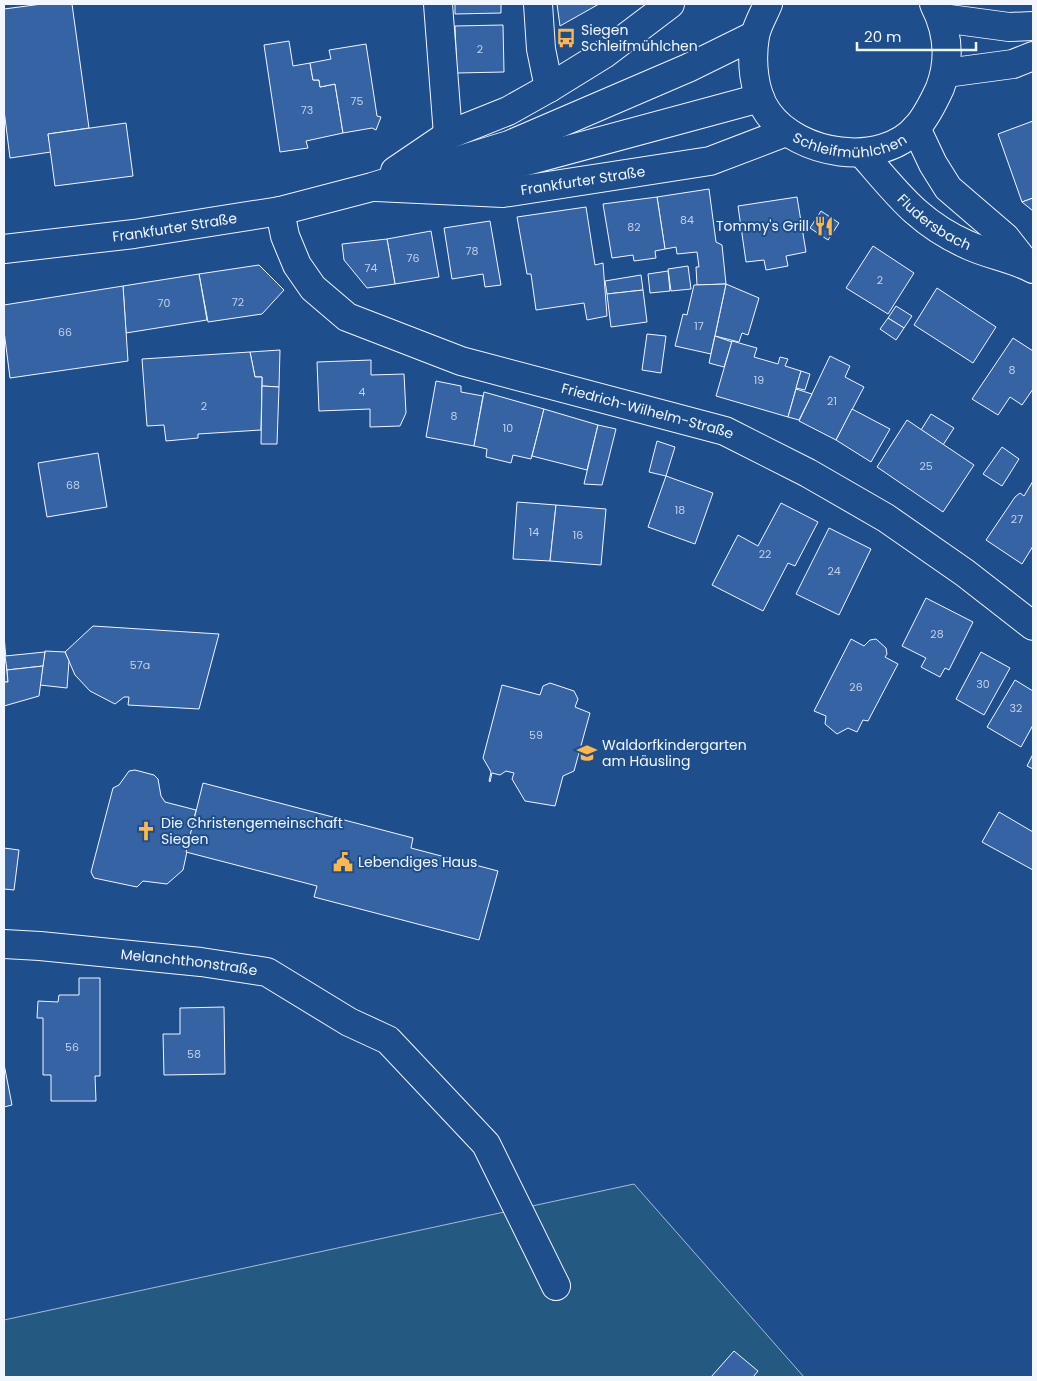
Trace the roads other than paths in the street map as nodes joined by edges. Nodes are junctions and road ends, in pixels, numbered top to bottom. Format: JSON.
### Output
{"nodes":[{"id":1,"x":438,"y":4,"type":"edge"},
{"id":2,"x":538,"y":4,"type":"edge"},
{"id":3,"x":670,"y":4,"type":"edge"},
{"id":4,"x":768,"y":4,"type":"edge"},
{"id":5,"x":938,"y":11,"type":"edge"},
{"id":6,"x":1033,"y":26,"type":"edge"},
{"id":7,"x":755,"y":35,"type":"junction"},
{"id":8,"x":1033,"y":56,"type":"edge"},
{"id":9,"x":946,"y":73,"type":"junction"},
{"id":10,"x":549,"y":88,"type":"junction"},
{"id":11,"x":760,"y":98,"type":"junction"},
{"id":12,"x":916,"y":128,"type":"junction"},
{"id":13,"x":786,"y":132,"type":"junction"},
{"id":14,"x":448,"y":135,"type":"junction"},
{"id":15,"x":862,"y":153,"type":"junction"},
{"id":16,"x":372,"y":187,"type":"junction"},
{"id":17,"x":280,"y":211,"type":"junction"},
{"id":18,"x":4,"y":249,"type":"edge"},
{"id":19,"x":1030,"y":267,"type":"edge"},
{"id":20,"x":1033,"y":626,"type":"edge"},
{"id":21,"x":4,"y":944,"type":"edge"},
{"id":22,"x":556,"y":1286,"type":"dead end"}],
"edges":[{"from":1,"to":14,"type":"main road"},
{"from":2,"to":10,"type":"main road"},
{"from":3,"to":10,"type":"main road"},
{"from":4,"to":7,"type":"main road","name":"Schleifmühlchen"},
{"from":5,"to":6,"type":"main road"},
{"from":5,"to":9,"type":"main road","name":"Schleifmühlchen"},
{"from":7,"to":11,"type":"main road","name":"Schleifmühlchen"},
{"from":7,"to":16,"type":"main road","name":"Frankfurter Straße"},
{"from":8,"to":9,"type":"main road"},
{"from":9,"to":12,"type":"main road","name":"Schleifmühlchen"},
{"from":10,"to":14,"type":"main road"},
{"from":11,"to":13,"type":"main road","name":"Schleifmühlchen"},
{"from":11,"to":16,"type":"main road","name":"Frankfurter Straße"},
{"from":12,"to":15,"type":"main road","name":"Schleifmühlchen"},
{"from":12,"to":19,"type":"main road","name":"Fludersbach"},
{"from":13,"to":15,"type":"main road","name":"Schleifmühlchen"},
{"from":13,"to":16,"type":"main road","name":"Frankfurter Straße"},
{"from":14,"to":16,"type":"main road"},
{"from":15,"to":19,"type":"main road","name":"Fludersbach"},
{"from":16,"to":17,"type":"main road","name":"Frankfurter Straße"},
{"from":17,"to":18,"type":"main road","name":"Frankfurter Straße"},
{"from":17,"to":20,"type":"main road","name":"Friedrich-Wilhelm-Straße"},
{"from":21,"to":22,"type":"main road","name":"Melanchthonstraße"}]}
